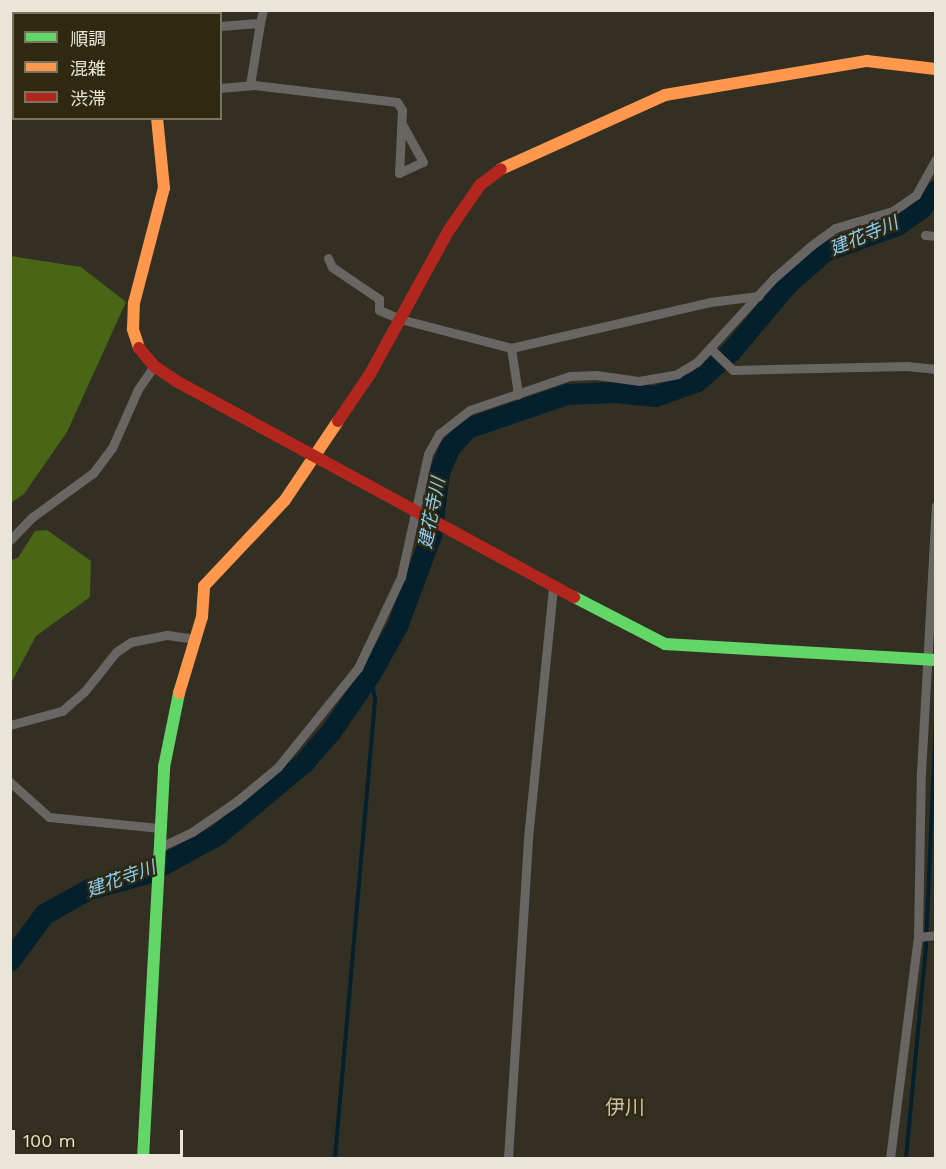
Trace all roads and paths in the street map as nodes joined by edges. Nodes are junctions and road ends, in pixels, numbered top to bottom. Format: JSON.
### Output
{"nodes":[{"id":1,"x":263,"y":10,"type":"edge"},
{"id":2,"x":260,"y":23,"type":"junction"},
{"id":3,"x":222,"y":26,"type":"edge"},
{"id":4,"x":936,"y":69,"type":"edge"},
{"id":5,"x":250,"y":85,"type":"junction"},
{"id":6,"x":222,"y":88,"type":"edge"},
{"id":7,"x":157,"y":120,"type":"edge"},
{"id":8,"x":402,"y":124,"type":"junction"},
{"id":9,"x":936,"y":159,"type":"edge"},
{"id":10,"x":925,"y":235,"type":"dead end"},
{"id":11,"x":936,"y":236,"type":"edge"},
{"id":12,"x":328,"y":258,"type":"dead end"},
{"id":13,"x":759,"y":296,"type":"junction"},
{"id":14,"x":400,"y":319,"type":"junction"},
{"id":15,"x":511,"y":348,"type":"junction"},
{"id":16,"x":711,"y":349,"type":"junction"},
{"id":17,"x":154,"y":366,"type":"junction"},
{"id":18,"x":936,"y":369,"type":"edge"},
{"id":19,"x":518,"y":394,"type":"junction"},
{"id":20,"x":315,"y":454,"type":"junction"},
{"id":21,"x":936,"y":506,"type":"edge"},
{"id":22,"x":417,"y":513,"type":"junction"},
{"id":23,"x":10,"y":540,"type":"edge"},
{"id":24,"x":553,"y":587,"type":"junction"},
{"id":25,"x":196,"y":639,"type":"junction"},
{"id":26,"x":932,"y":660,"type":"edge"},
{"id":27,"x":10,"y":725,"type":"edge"},
{"id":28,"x":10,"y":782,"type":"edge"},
{"id":29,"x":160,"y":828,"type":"junction"},
{"id":30,"x":160,"y":847,"type":"junction"},
{"id":31,"x":936,"y":935,"type":"edge"},
{"id":32,"x":918,"y":937,"type":"junction"},
{"id":33,"x":143,"y":1158,"type":"edge"},
{"id":34,"x":508,"y":1158,"type":"edge"},
{"id":35,"x":890,"y":1158,"type":"edge"}],
"edges":[{"from":1,"to":2,"type":"street"},
{"from":2,"to":3,"type":"street"},
{"from":2,"to":5,"type":"street"},
{"from":4,"to":14,"type":"street"},
{"from":5,"to":6,"type":"street"},
{"from":5,"to":8,"type":"street"},
{"from":7,"to":17,"type":"street"},
{"from":8,"to":8,"type":"street"},
{"from":9,"to":13,"type":"street"},
{"from":10,"to":11,"type":"street"},
{"from":12,"to":14,"type":"street"},
{"from":13,"to":15,"type":"street"},
{"from":13,"to":16,"type":"street"},
{"from":14,"to":15,"type":"street"},
{"from":14,"to":20,"type":"street"},
{"from":15,"to":19,"type":"street"},
{"from":16,"to":18,"type":"street"},
{"from":16,"to":19,"type":"street"},
{"from":17,"to":20,"type":"street"},
{"from":17,"to":23,"type":"street"},
{"from":19,"to":22,"type":"street"},
{"from":20,"to":22,"type":"street"},
{"from":20,"to":25,"type":"street"},
{"from":21,"to":26,"type":"street"},
{"from":22,"to":24,"type":"street"},
{"from":22,"to":30,"type":"street"},
{"from":24,"to":26,"type":"street"},
{"from":24,"to":34,"type":"street"},
{"from":25,"to":27,"type":"street"},
{"from":25,"to":29,"type":"street"},
{"from":26,"to":32,"type":"street"},
{"from":28,"to":29,"type":"street"},
{"from":29,"to":30,"type":"street"},
{"from":30,"to":33,"type":"street"},
{"from":31,"to":32,"type":"street"},
{"from":32,"to":35,"type":"street"}]}
